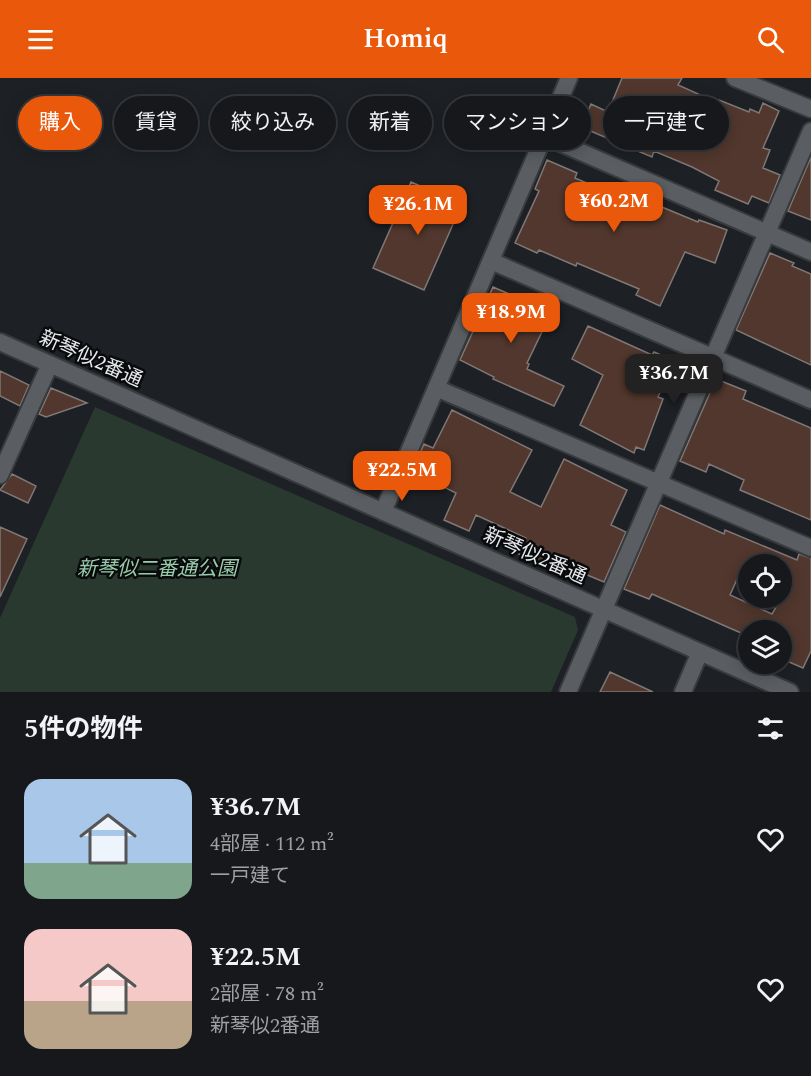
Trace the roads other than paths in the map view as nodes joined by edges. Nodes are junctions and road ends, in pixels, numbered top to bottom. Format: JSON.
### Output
{"nodes":[{"id":1,"x":569,"y":78,"type":"edge"},
{"id":2,"x":735,"y":78,"type":"edge"},
{"id":3,"x":561,"y":96,"type":"edge"},
{"id":4,"x":811,"y":109,"type":"edge"},
{"id":5,"x":811,"y":131,"type":"edge"},
{"id":6,"x":538,"y":150,"type":"edge"},
{"id":7,"x":576,"y":150,"type":"edge"},
{"id":8,"x":767,"y":233,"type":"junction"},
{"id":9,"x":811,"y":252,"type":"edge"},
{"id":10,"x":490,"y":261,"type":"junction"},
{"id":11,"x":0,"y":342,"type":"edge"},
{"id":12,"x":712,"y":359,"type":"junction"},
{"id":13,"x":50,"y":364,"type":"junction"},
{"id":14,"x":436,"y":388,"type":"junction"},
{"id":15,"x":811,"y":400,"type":"edge"},
{"id":16,"x":0,"y":475,"type":"edge"},
{"id":17,"x":660,"y":483,"type":"junction"},
{"id":18,"x":383,"y":512,"type":"junction"},
{"id":19,"x":811,"y":548,"type":"edge"},
{"id":20,"x":604,"y":609,"type":"junction"},
{"id":21,"x":700,"y":652,"type":"junction"},
{"id":22,"x":568,"y":692,"type":"edge"},
{"id":23,"x":683,"y":692,"type":"edge"},
{"id":24,"x":790,"y":692,"type":"edge"}],
"edges":[{"from":1,"to":3,"type":"street"},
{"from":2,"to":4,"type":"street"},
{"from":5,"to":8,"type":"street"},
{"from":6,"to":10,"type":"street"},
{"from":7,"to":8,"type":"street"},
{"from":8,"to":9,"type":"street"},
{"from":8,"to":12,"type":"street"},
{"from":10,"to":12,"type":"street"},
{"from":10,"to":14,"type":"street"},
{"from":11,"to":13,"type":"street","name":"新琴似2番通"},
{"from":12,"to":15,"type":"street"},
{"from":12,"to":17,"type":"street"},
{"from":13,"to":16,"type":"street"},
{"from":13,"to":18,"type":"street","name":"新琴似2番通"},
{"from":14,"to":17,"type":"street"},
{"from":14,"to":18,"type":"street"},
{"from":17,"to":19,"type":"street"},
{"from":17,"to":20,"type":"street"},
{"from":18,"to":20,"type":"street","name":"新琴似2番通"},
{"from":20,"to":21,"type":"street","name":"新琴似2番通"},
{"from":20,"to":22,"type":"street"},
{"from":21,"to":23,"type":"street"},
{"from":21,"to":24,"type":"street","name":"新琴似2番通"}]}
